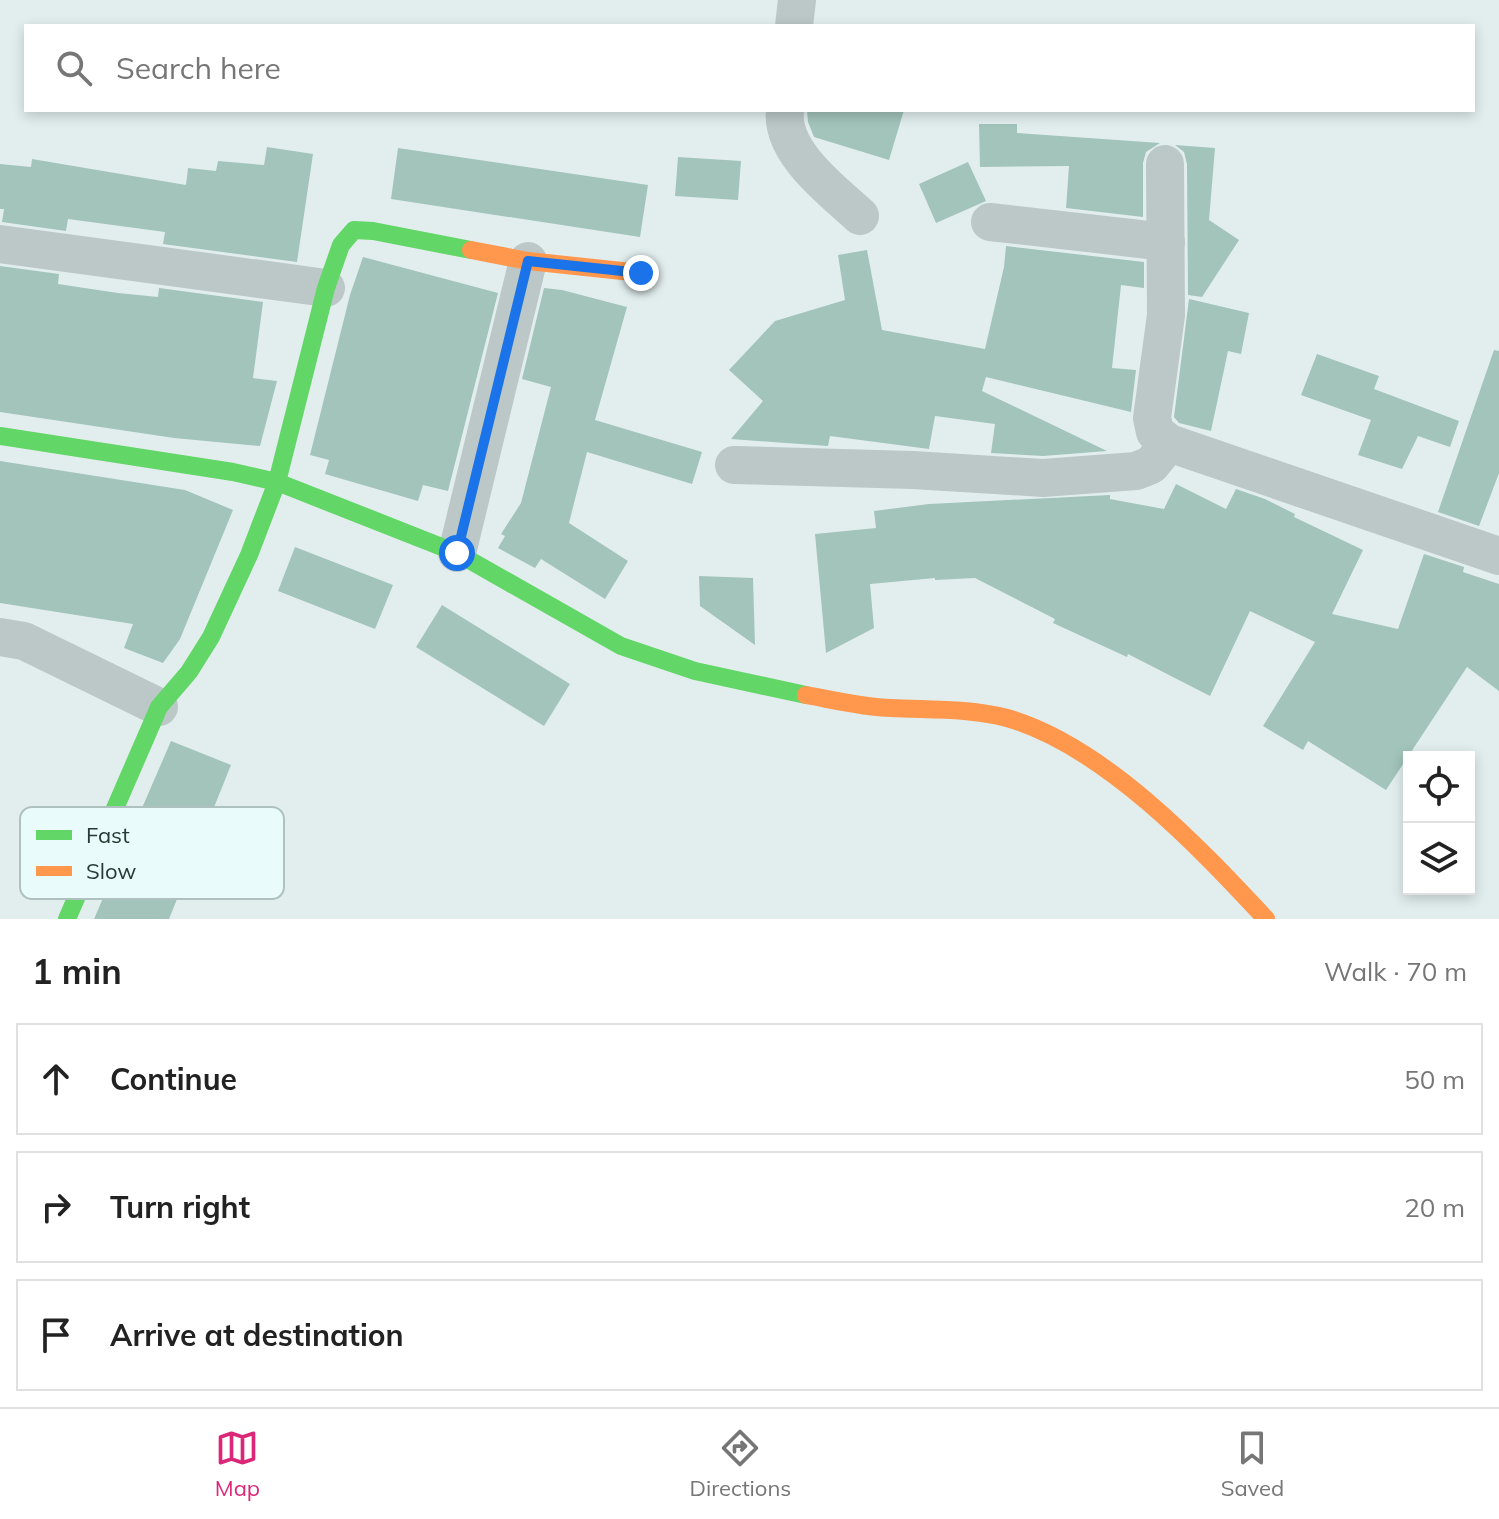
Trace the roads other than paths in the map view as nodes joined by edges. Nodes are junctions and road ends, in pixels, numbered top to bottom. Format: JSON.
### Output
{"nodes":[{"id":1,"x":797,"y":0,"type":"edge"},
{"id":2,"x":794,"y":24,"type":"edge"},
{"id":3,"x":785,"y":112,"type":"edge"},
{"id":4,"x":1165,"y":164,"type":"dead end"},
{"id":5,"x":860,"y":216,"type":"dead end"},
{"id":6,"x":990,"y":222,"type":"dead end"},
{"id":7,"x":1166,"y":242,"type":"junction"},
{"id":8,"x":0,"y":244,"type":"edge"},
{"id":9,"x":528,"y":261,"type":"junction"},
{"id":10,"x":641,"y":273,"type":"dead end"},
{"id":11,"x":326,"y":288,"type":"junction"},
{"id":12,"x":0,"y":436,"type":"edge"},
{"id":13,"x":1169,"y":443,"type":"junction"},
{"id":14,"x":734,"y":465,"type":"dead end"},
{"id":15,"x":277,"y":482,"type":"junction"},
{"id":16,"x":457,"y":553,"type":"junction"},
{"id":17,"x":1499,"y":556,"type":"edge"},
{"id":18,"x":0,"y":637,"type":"edge"},
{"id":19,"x":159,"y":707,"type":"junction"},
{"id":20,"x":116,"y":807,"type":"edge"},
{"id":21,"x":76,"y":899,"type":"edge"},
{"id":22,"x":67,"y":919,"type":"edge"},
{"id":23,"x":1266,"y":919,"type":"edge"}],
"edges":[{"from":1,"to":2,"type":"street"},
{"from":3,"to":5,"type":"street"},
{"from":4,"to":7,"type":"street"},
{"from":6,"to":7,"type":"street"},
{"from":7,"to":13,"type":"street"},
{"from":8,"to":11,"type":"street"},
{"from":9,"to":10,"type":"street"},
{"from":9,"to":11,"type":"street"},
{"from":9,"to":16,"type":"street"},
{"from":11,"to":15,"type":"street"},
{"from":12,"to":15,"type":"street"},
{"from":13,"to":14,"type":"street"},
{"from":13,"to":17,"type":"street"},
{"from":15,"to":16,"type":"street"},
{"from":15,"to":19,"type":"street"},
{"from":16,"to":23,"type":"street"},
{"from":18,"to":19,"type":"street"},
{"from":19,"to":20,"type":"street"},
{"from":21,"to":22,"type":"street"}]}
